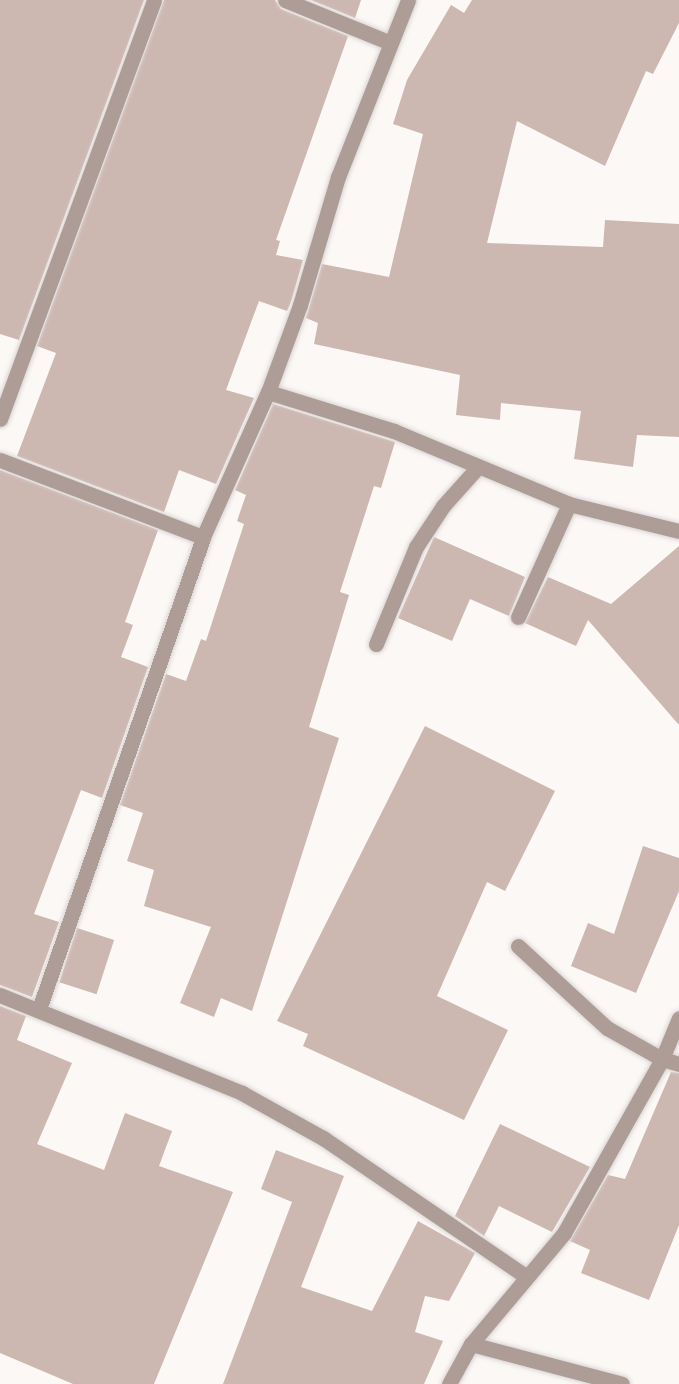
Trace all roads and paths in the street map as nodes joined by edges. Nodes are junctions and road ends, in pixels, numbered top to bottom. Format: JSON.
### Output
{"nodes":[{"id":1,"x":154,"y":0,"type":"edge"},
{"id":2,"x":285,"y":0,"type":"edge"},
{"id":3,"x":408,"y":0,"type":"edge"},
{"id":4,"x":391,"y":43,"type":"junction"},
{"id":5,"x":268,"y":392,"type":"junction"},
{"id":6,"x":0,"y":419,"type":"edge"},
{"id":7,"x":0,"y":460,"type":"edge"},
{"id":8,"x":477,"y":468,"type":"junction"},
{"id":9,"x":569,"y":504,"type":"junction"},
{"id":10,"x":679,"y":531,"type":"edge"},
{"id":11,"x":203,"y":537,"type":"junction"},
{"id":12,"x":518,"y":617,"type":"dead end"},
{"id":13,"x":376,"y":644,"type":"dead end"},
{"id":14,"x":518,"y":946,"type":"dead end"},
{"id":15,"x":0,"y":995,"type":"edge"},
{"id":16,"x":39,"y":1009,"type":"junction"},
{"id":17,"x":679,"y":1018,"type":"edge"},
{"id":18,"x":662,"y":1059,"type":"junction"},
{"id":19,"x":679,"y":1064,"type":"edge"},
{"id":20,"x":525,"y":1276,"type":"junction"},
{"id":21,"x":471,"y":1344,"type":"junction"},
{"id":22,"x":449,"y":1384,"type":"edge"},
{"id":23,"x":622,"y":1384,"type":"edge"}],
"edges":[{"from":1,"to":6,"type":"street"},
{"from":2,"to":4,"type":"street"},
{"from":3,"to":4,"type":"street"},
{"from":4,"to":5,"type":"street"},
{"from":5,"to":8,"type":"street"},
{"from":5,"to":11,"type":"street"},
{"from":7,"to":11,"type":"street"},
{"from":8,"to":9,"type":"street"},
{"from":8,"to":13,"type":"street"},
{"from":9,"to":10,"type":"street"},
{"from":9,"to":12,"type":"street"},
{"from":11,"to":16,"type":"street"},
{"from":14,"to":18,"type":"street"},
{"from":15,"to":16,"type":"street"},
{"from":16,"to":20,"type":"street"},
{"from":17,"to":18,"type":"street"},
{"from":18,"to":19,"type":"street"},
{"from":18,"to":20,"type":"street"},
{"from":20,"to":21,"type":"street"},
{"from":21,"to":22,"type":"street"},
{"from":21,"to":23,"type":"street"}]}
